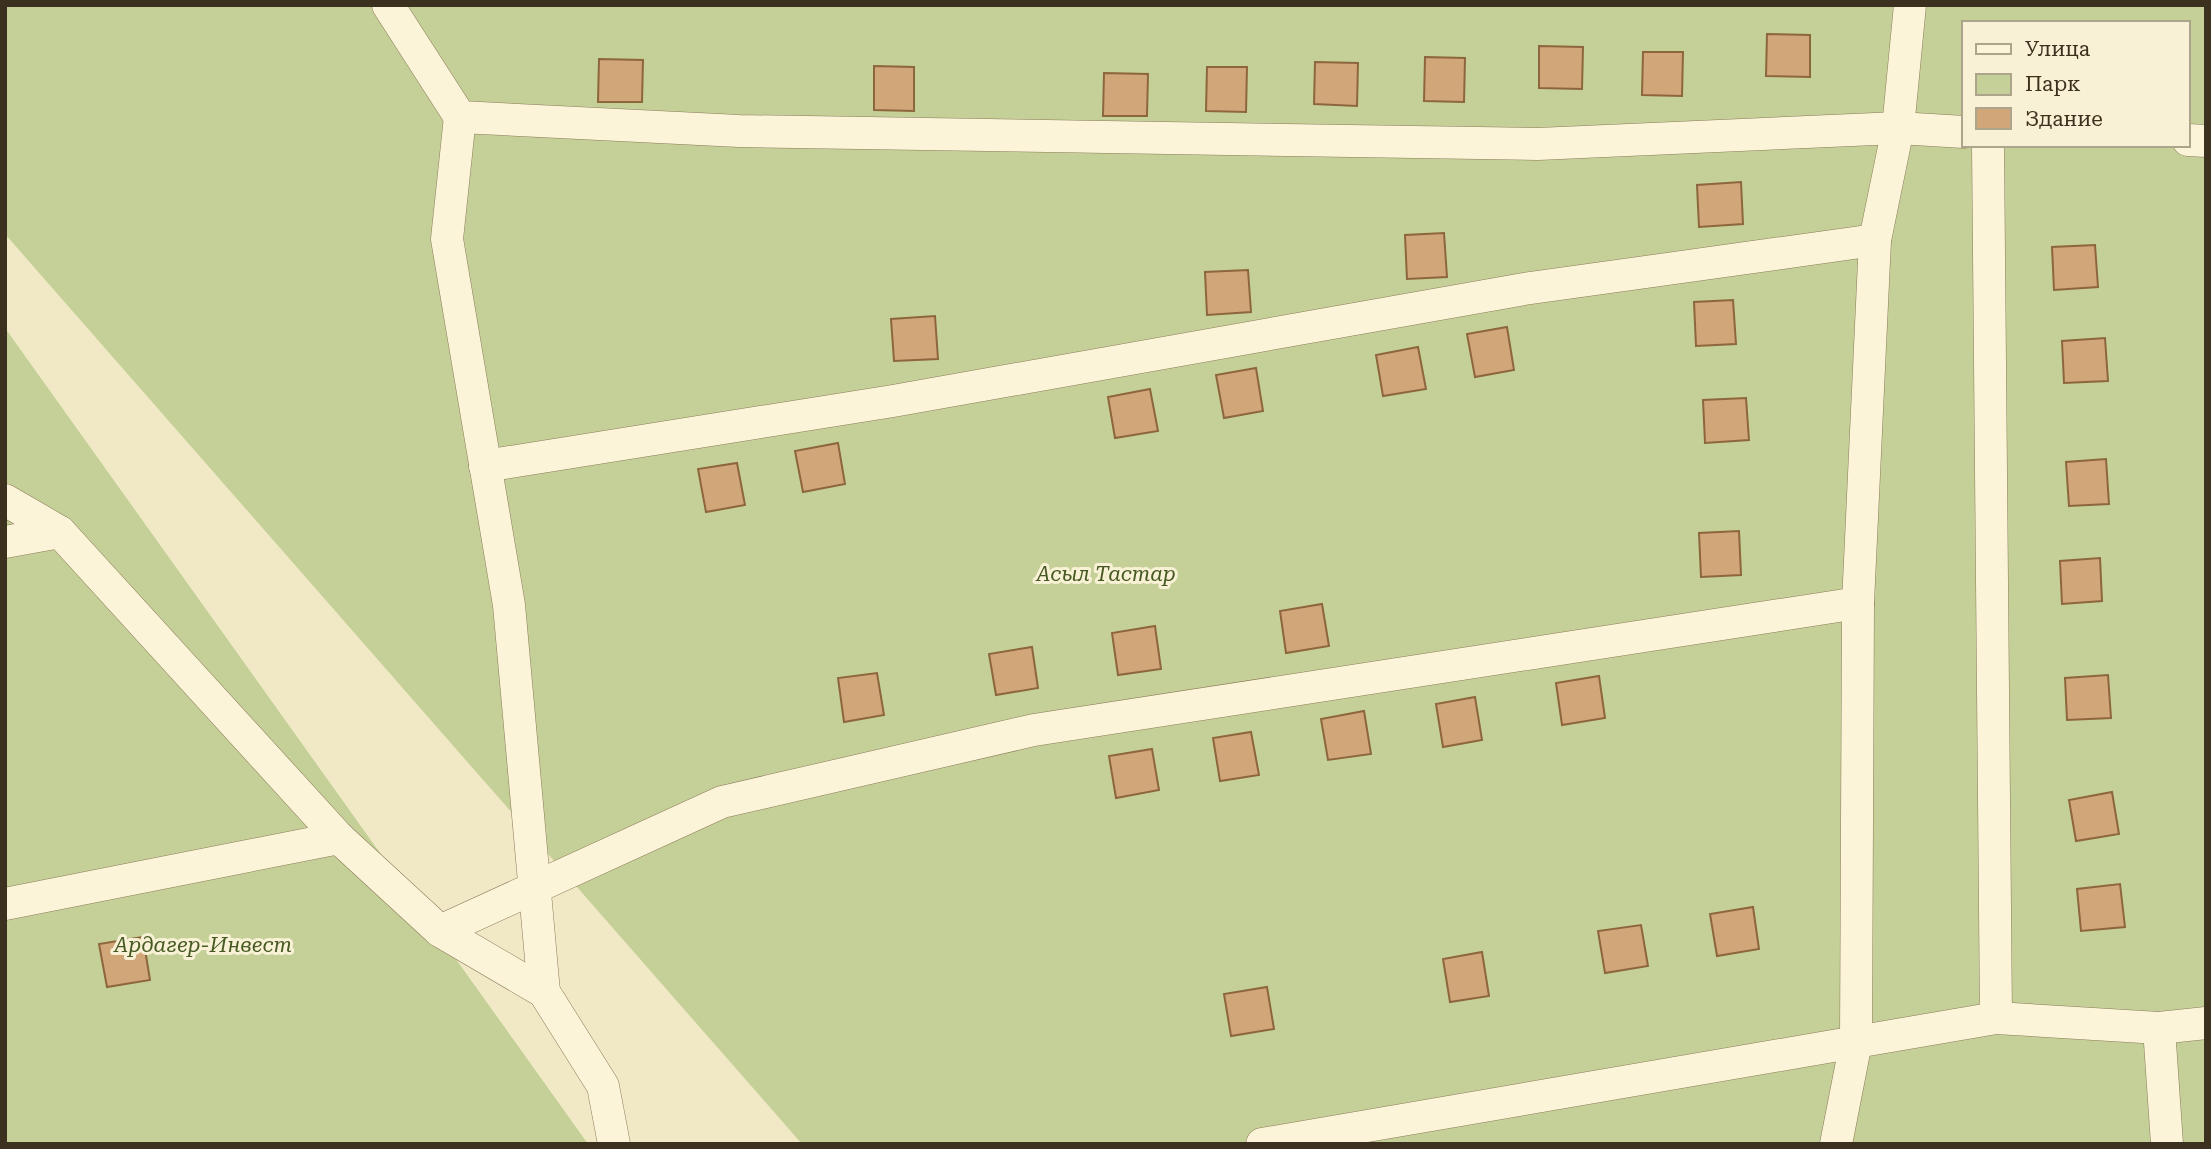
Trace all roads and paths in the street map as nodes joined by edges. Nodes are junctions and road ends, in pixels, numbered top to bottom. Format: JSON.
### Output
{"nodes":[{"id":1,"x":388,"y":5,"type":"edge"},
{"id":2,"x":1910,"y":5,"type":"edge"},
{"id":3,"x":460,"y":117,"type":"junction"},
{"id":4,"x":1898,"y":128,"type":"junction"},
{"id":5,"x":1962,"y":132,"type":"edge"},
{"id":6,"x":1988,"y":147,"type":"edge"},
{"id":7,"x":1875,"y":240,"type":"junction"},
{"id":8,"x":485,"y":466,"type":"junction"},
{"id":9,"x":5,"y":500,"type":"edge"},
{"id":10,"x":60,"y":532,"type":"junction"},
{"id":11,"x":5,"y":542,"type":"edge"},
{"id":12,"x":1858,"y":603,"type":"junction"},
{"id":13,"x":339,"y":838,"type":"junction"},
{"id":14,"x":533,"y":889,"type":"junction"},
{"id":15,"x":5,"y":904,"type":"edge"},
{"id":16,"x":440,"y":931,"type":"junction"},
{"id":17,"x":544,"y":992,"type":"junction"},
{"id":18,"x":1996,"y":1018,"type":"junction"},
{"id":19,"x":2206,"y":1023,"type":"edge"},
{"id":20,"x":2159,"y":1028,"type":"junction"},
{"id":21,"x":1856,"y":1041,"type":"junction"},
{"id":22,"x":614,"y":1144,"type":"edge"},
{"id":23,"x":1262,"y":1144,"type":"edge"},
{"id":24,"x":1836,"y":1144,"type":"edge"},
{"id":25,"x":2167,"y":1144,"type":"edge"}],
"edges":[{"from":1,"to":3,"type":"street"},
{"from":2,"to":4,"type":"street"},
{"from":3,"to":4,"type":"street"},
{"from":3,"to":8,"type":"street"},
{"from":4,"to":5,"type":"street"},
{"from":4,"to":7,"type":"street"},
{"from":6,"to":18,"type":"street"},
{"from":7,"to":8,"type":"street"},
{"from":7,"to":12,"type":"street"},
{"from":8,"to":14,"type":"street"},
{"from":9,"to":10,"type":"street"},
{"from":10,"to":11,"type":"street"},
{"from":10,"to":13,"type":"street"},
{"from":12,"to":14,"type":"street"},
{"from":12,"to":21,"type":"street"},
{"from":13,"to":15,"type":"street"},
{"from":13,"to":16,"type":"street"},
{"from":14,"to":16,"type":"street"},
{"from":14,"to":17,"type":"street"},
{"from":16,"to":17,"type":"street"},
{"from":17,"to":22,"type":"street"},
{"from":18,"to":20,"type":"street"},
{"from":18,"to":21,"type":"street"},
{"from":19,"to":20,"type":"street"},
{"from":20,"to":25,"type":"street"},
{"from":21,"to":23,"type":"street"},
{"from":21,"to":24,"type":"street"}]}
